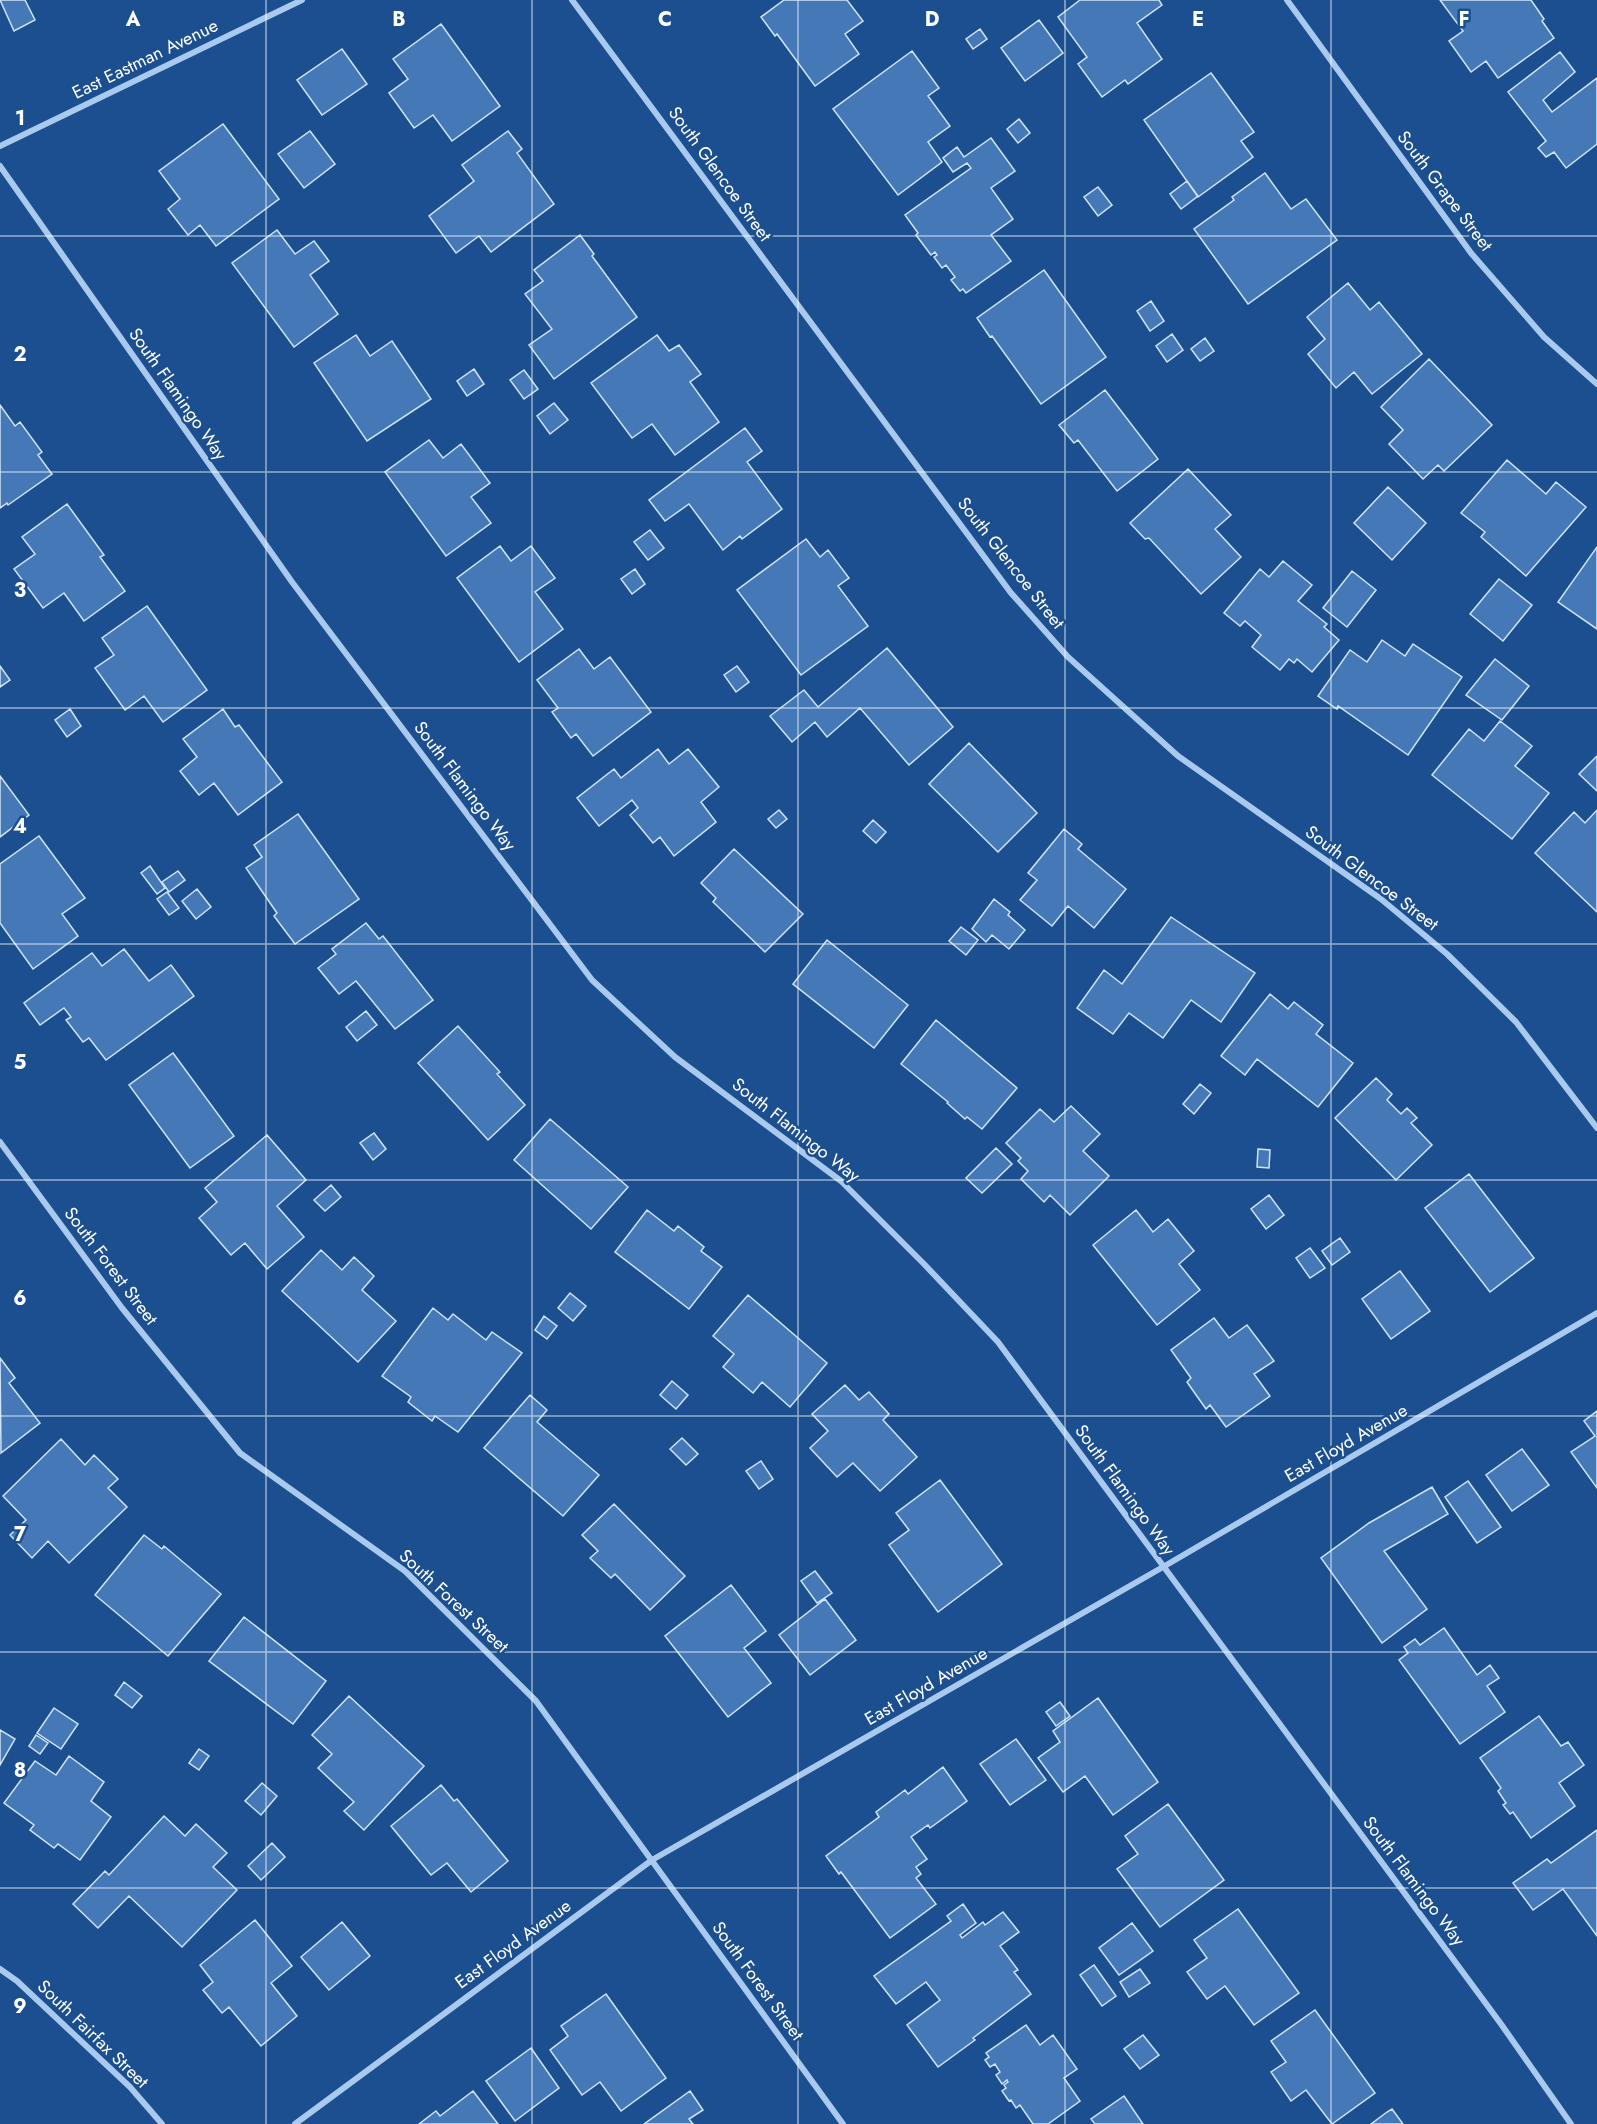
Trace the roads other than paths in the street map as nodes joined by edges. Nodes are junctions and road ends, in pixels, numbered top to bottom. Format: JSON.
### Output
{"nodes":[{"id":1,"x":302,"y":0,"type":"edge"},
{"id":2,"x":572,"y":0,"type":"edge"},
{"id":3,"x":1287,"y":0,"type":"edge"},
{"id":4,"x":0,"y":146,"type":"edge"},
{"id":5,"x":0,"y":166,"type":"edge"},
{"id":6,"x":1597,"y":384,"type":"edge"},
{"id":7,"x":1597,"y":1128,"type":"edge"},
{"id":8,"x":0,"y":1142,"type":"edge"},
{"id":9,"x":1597,"y":1313,"type":"edge"},
{"id":10,"x":1163,"y":1567,"type":"junction"},
{"id":11,"x":652,"y":1860,"type":"junction"},
{"id":12,"x":0,"y":1969,"type":"edge"},
{"id":13,"x":162,"y":2124,"type":"edge"},
{"id":14,"x":295,"y":2124,"type":"edge"},
{"id":15,"x":843,"y":2124,"type":"edge"},
{"id":16,"x":1571,"y":2124,"type":"edge"}],
"edges":[{"from":1,"to":4,"type":"street","name":"East Eastman Avenue"},
{"from":2,"to":7,"type":"street","name":"South Glencoe Street"},
{"from":3,"to":6,"type":"street","name":"South Grape Street"},
{"from":5,"to":10,"type":"street","name":"South Flamingo Way"},
{"from":8,"to":11,"type":"street","name":"South Forest Street"},
{"from":9,"to":10,"type":"street","name":"East Floyd Avenue"},
{"from":10,"to":11,"type":"street","name":"East Floyd Avenue"},
{"from":10,"to":16,"type":"street","name":"South Flamingo Way"},
{"from":11,"to":14,"type":"street","name":"East Floyd Avenue"},
{"from":11,"to":15,"type":"street","name":"South Forest Street"},
{"from":12,"to":13,"type":"street","name":"South Fairfax Street"}]}
